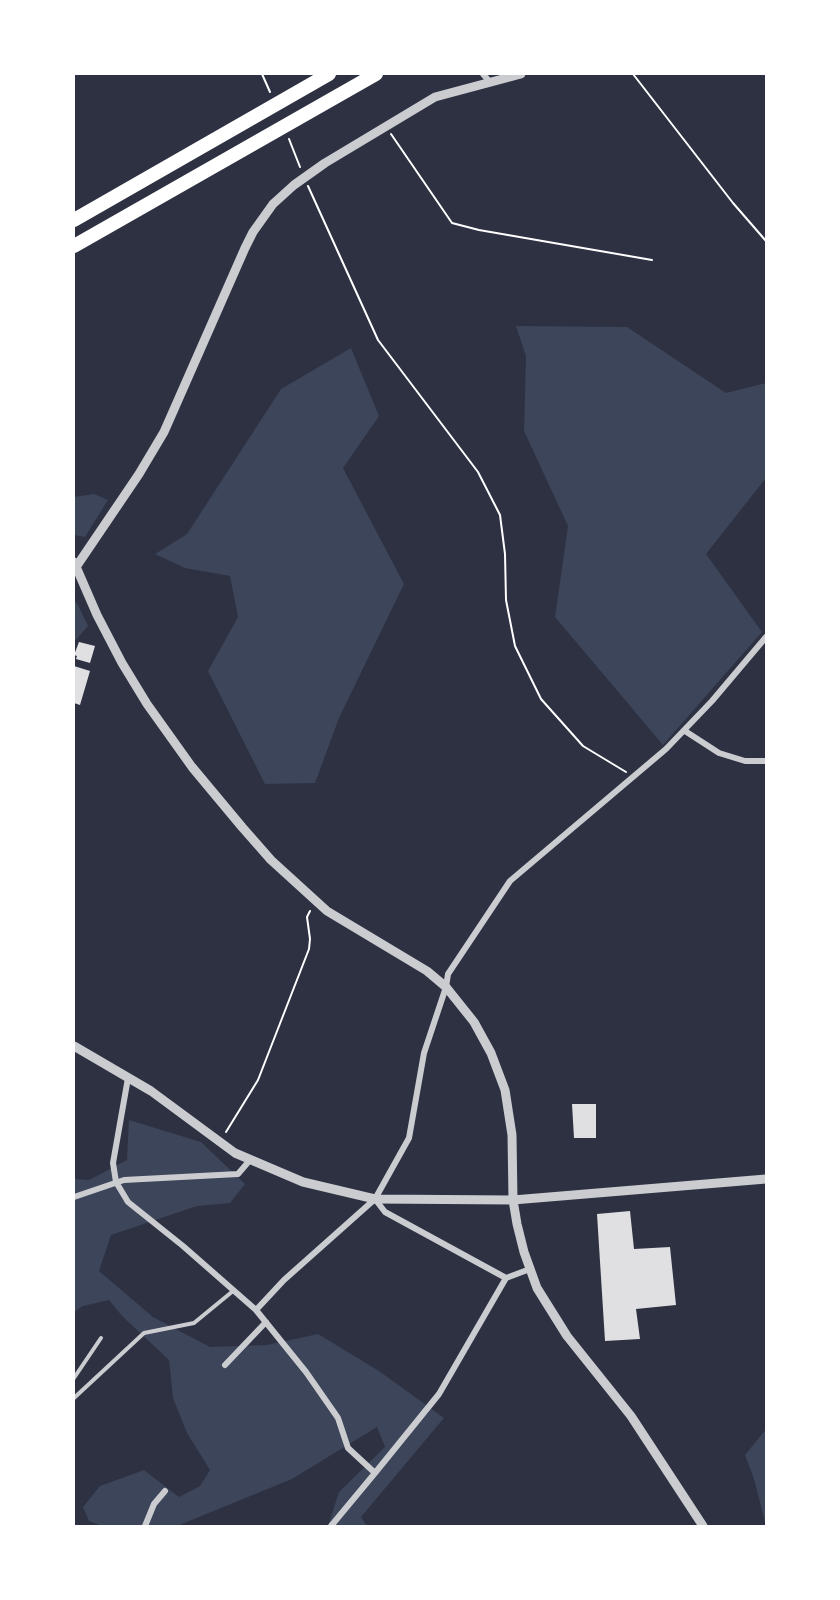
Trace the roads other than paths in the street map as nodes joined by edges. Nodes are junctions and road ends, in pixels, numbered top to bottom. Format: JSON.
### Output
{"nodes":[{"id":1,"x":329,"y":74,"type":"edge"},
{"id":2,"x":376,"y":74,"type":"edge"},
{"id":3,"x":521,"y":74,"type":"edge"},
{"id":4,"x":486,"y":77,"type":"edge"},
{"id":5,"x":74,"y":220,"type":"edge"},
{"id":6,"x":74,"y":246,"type":"edge"},
{"id":7,"x":74,"y":566,"type":"edge"},
{"id":8,"x":766,"y":637,"type":"edge"},
{"id":9,"x":685,"y":731,"type":"junction"},
{"id":10,"x":766,"y":761,"type":"edge"},
{"id":11,"x":446,"y":987,"type":"junction"},
{"id":12,"x":74,"y":1046,"type":"edge"},
{"id":13,"x":128,"y":1078,"type":"junction"},
{"id":14,"x":250,"y":1160,"type":"junction"},
{"id":15,"x":766,"y":1179,"type":"edge"},
{"id":16,"x":117,"y":1182,"type":"junction"},
{"id":17,"x":74,"y":1197,"type":"edge"},
{"id":18,"x":375,"y":1199,"type":"junction"},
{"id":19,"x":513,"y":1200,"type":"junction"},
{"id":20,"x":530,"y":1269,"type":"junction"},
{"id":21,"x":506,"y":1278,"type":"junction"},
{"id":22,"x":233,"y":1291,"type":"junction"},
{"id":23,"x":255,"y":1310,"type":"junction"},
{"id":24,"x":266,"y":1322,"type":"junction"},
{"id":25,"x":101,"y":1338,"type":"dead end"},
{"id":26,"x":225,"y":1365,"type":"dead end"},
{"id":27,"x":74,"y":1378,"type":"edge"},
{"id":28,"x":74,"y":1398,"type":"edge"},
{"id":29,"x":375,"y":1473,"type":"junction"},
{"id":30,"x":165,"y":1491,"type":"dead end"},
{"id":31,"x":145,"y":1527,"type":"edge"},
{"id":32,"x":331,"y":1527,"type":"edge"},
{"id":33,"x":703,"y":1527,"type":"edge"}],
"edges":[{"from":1,"to":5,"type":"highway"},
{"from":2,"to":6,"type":"highway"},
{"from":3,"to":4,"type":"street"},
{"from":4,"to":7,"type":"street"},
{"from":7,"to":11,"type":"street"},
{"from":8,"to":9,"type":"street"},
{"from":9,"to":10,"type":"street"},
{"from":9,"to":11,"type":"street"},
{"from":11,"to":18,"type":"street"},
{"from":11,"to":19,"type":"street"},
{"from":12,"to":13,"type":"street"},
{"from":13,"to":14,"type":"street"},
{"from":13,"to":16,"type":"street"},
{"from":14,"to":16,"type":"street"},
{"from":14,"to":18,"type":"street"},
{"from":15,"to":19,"type":"street"},
{"from":16,"to":17,"type":"street"},
{"from":16,"to":22,"type":"street"},
{"from":18,"to":19,"type":"street"},
{"from":18,"to":21,"type":"street"},
{"from":18,"to":23,"type":"street"},
{"from":19,"to":20,"type":"street"},
{"from":20,"to":21,"type":"street"},
{"from":20,"to":33,"type":"street"},
{"from":21,"to":29,"type":"street"},
{"from":22,"to":23,"type":"street"},
{"from":22,"to":28,"type":"lane"},
{"from":23,"to":24,"type":"street"},
{"from":24,"to":26,"type":"street"},
{"from":24,"to":29,"type":"street"},
{"from":25,"to":27,"type":"lane"},
{"from":29,"to":32,"type":"street"},
{"from":30,"to":31,"type":"street"}]}
